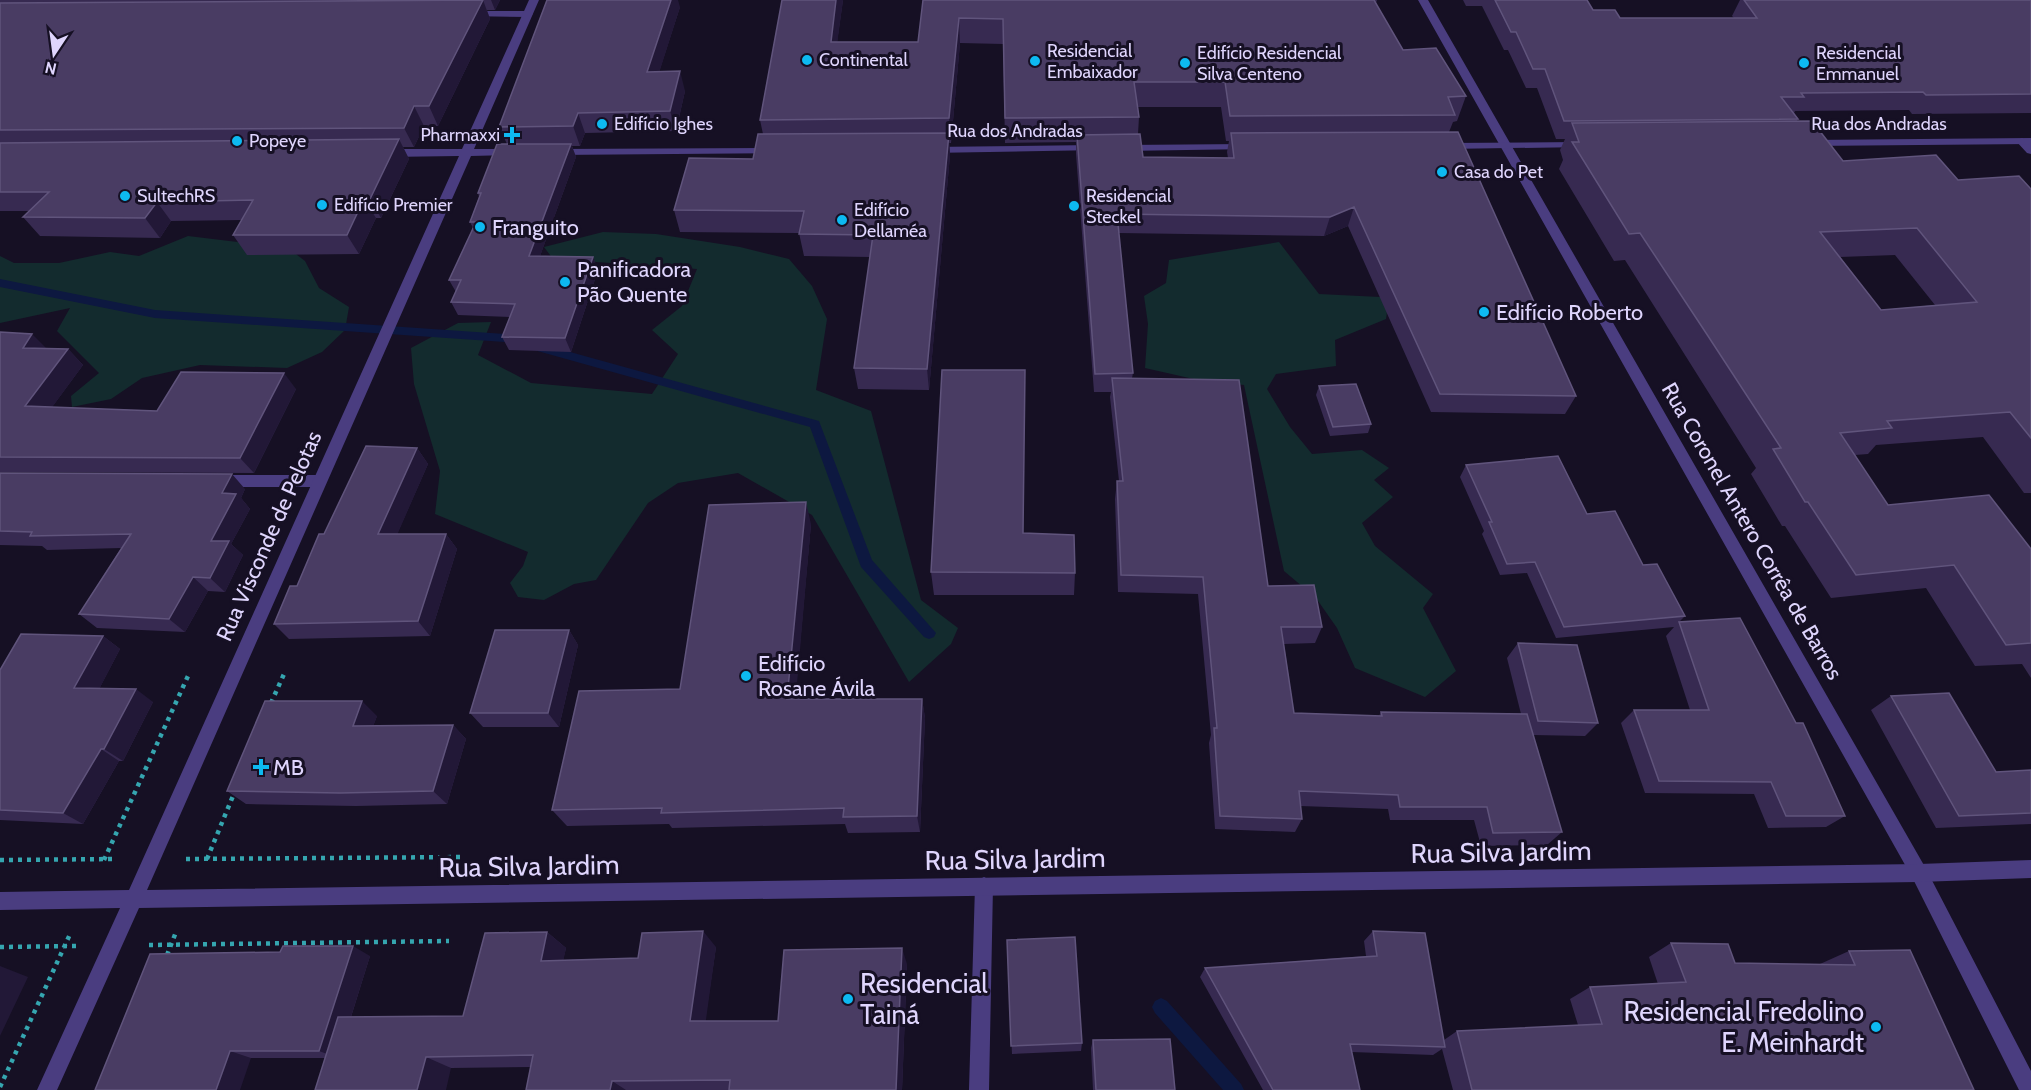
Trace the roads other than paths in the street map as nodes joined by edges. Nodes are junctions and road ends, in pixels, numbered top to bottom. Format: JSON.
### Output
{"nodes":[{"id":1,"x":534,"y":0,"type":"edge"},
{"id":2,"x":1423,"y":0,"type":"edge"},
{"id":3,"x":459,"y":14,"type":"edge"},
{"id":4,"x":528,"y":14,"type":"junction"},
{"id":5,"x":2027,"y":141,"type":"edge"},
{"id":6,"x":1799,"y":143,"type":"edge"},
{"id":7,"x":1599,"y":145,"type":"edge"},
{"id":8,"x":1432,"y":146,"type":"edge"},
{"id":9,"x":1504,"y":146,"type":"junction"},
{"id":10,"x":1265,"y":147,"type":"edge"},
{"id":11,"x":788,"y":150,"type":"edge"},
{"id":12,"x":919,"y":150,"type":"edge"},
{"id":13,"x":2031,"y":151,"type":"edge"},
{"id":14,"x":376,"y":153,"type":"edge"},
{"id":15,"x":466,"y":153,"type":"junction"},
{"id":16,"x":199,"y":481,"type":"edge"},
{"id":17,"x":319,"y":482,"type":"junction"},
{"id":18,"x":2031,"y":869,"type":"edge"},
{"id":19,"x":1919,"y":873,"type":"junction"},
{"id":20,"x":984,"y":886,"type":"junction"},
{"id":21,"x":133,"y":899,"type":"junction"},
{"id":22,"x":0,"y":901,"type":"edge"},
{"id":23,"x":48,"y":1090,"type":"edge"},
{"id":24,"x":979,"y":1090,"type":"edge"},
{"id":25,"x":2030,"y":1090,"type":"edge"}],
"edges":[{"from":1,"to":4,"type":"street","name":"Rua Visconde de Pelotas"},
{"from":2,"to":9,"type":"street","name":"Rua Coronel Antero Corrêa de Barros"},
{"from":3,"to":4,"type":"street"},
{"from":4,"to":15,"type":"street","name":"Rua Visconde de Pelotas"},
{"from":5,"to":6,"type":"street","name":"Rua dos Andradas"},
{"from":5,"to":13,"type":"street"},
{"from":7,"to":9,"type":"street"},
{"from":8,"to":9,"type":"street"},
{"from":9,"to":19,"type":"street","name":"Rua Coronel Antero Corrêa de Barros"},
{"from":10,"to":12,"type":"street","name":"Rua dos Andradas"},
{"from":11,"to":15,"type":"street"},
{"from":14,"to":15,"type":"street"},
{"from":15,"to":17,"type":"street","name":"Rua Visconde de Pelotas"},
{"from":16,"to":17,"type":"street"},
{"from":17,"to":21,"type":"street","name":"Rua Visconde de Pelotas"},
{"from":18,"to":19,"type":"street","name":"Rua Silva Jardim"},
{"from":19,"to":20,"type":"street","name":"Rua Silva Jardim"},
{"from":19,"to":25,"type":"street","name":"Rua Coronel Antero Corrêa de Barros"},
{"from":20,"to":21,"type":"street","name":"Rua Silva Jardim"},
{"from":20,"to":24,"type":"street"},
{"from":21,"to":22,"type":"street","name":"Rua Silva Jardim"},
{"from":21,"to":23,"type":"street","name":"Rua Visconde de Pelotas"}]}
